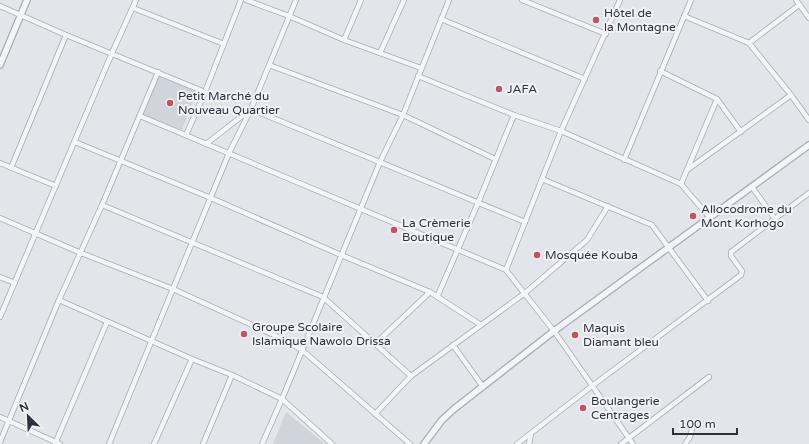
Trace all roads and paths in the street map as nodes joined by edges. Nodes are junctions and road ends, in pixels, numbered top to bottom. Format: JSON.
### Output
{"nodes":[{"id":1,"x":27,"y":0,"type":"edge"},
{"id":2,"x":136,"y":0,"type":"edge"},
{"id":3,"x":241,"y":0,"type":"edge"},
{"id":4,"x":246,"y":0,"type":"edge"},
{"id":5,"x":296,"y":0,"type":"edge"},
{"id":6,"x":361,"y":0,"type":"edge"},
{"id":7,"x":404,"y":0,"type":"edge"},
{"id":8,"x":449,"y":0,"type":"edge"},
{"id":9,"x":522,"y":0,"type":"edge"},
{"id":10,"x":620,"y":0,"type":"edge"},
{"id":11,"x":691,"y":0,"type":"edge"},
{"id":12,"x":797,"y":2,"type":"edge"},
{"id":13,"x":0,"y":6,"type":"edge"},
{"id":14,"x":133,"y":8,"type":"junction"},
{"id":15,"x":807,"y":11,"type":"edge"},
{"id":16,"x":21,"y":14,"type":"junction"},
{"id":17,"x":289,"y":16,"type":"junction"},
{"id":18,"x":684,"y":16,"type":"junction"},
{"id":19,"x":809,"y":18,"type":"edge"},
{"id":20,"x":441,"y":19,"type":"junction"},
{"id":21,"x":606,"y":34,"type":"junction"},
{"id":22,"x":66,"y":35,"type":"junction"},
{"id":23,"x":344,"y":40,"type":"junction"},
{"id":24,"x":749,"y":43,"type":"junction"},
{"id":25,"x":224,"y":44,"type":"junction"},
{"id":26,"x":380,"y":53,"type":"junction"},
{"id":27,"x":112,"y":54,"type":"junction"},
{"id":28,"x":0,"y":65,"type":"edge"},
{"id":29,"x":269,"y":65,"type":"junction"},
{"id":30,"x":421,"y":68,"type":"junction"},
{"id":31,"x":660,"y":71,"type":"junction"},
{"id":32,"x":158,"y":72,"type":"junction"},
{"id":33,"x":418,"y":76,"type":"junction"},
{"id":34,"x":585,"y":79,"type":"junction"},
{"id":35,"x":205,"y":92,"type":"junction"},
{"id":36,"x":791,"y":95,"type":"junction"},
{"id":37,"x":717,"y":99,"type":"junction"},
{"id":38,"x":251,"y":109,"type":"junction"},
{"id":39,"x":403,"y":115,"type":"junction"},
{"id":40,"x":514,"y":115,"type":"junction"},
{"id":41,"x":140,"y":116,"type":"junction"},
{"id":42,"x":809,"y":120,"type":"edge"},
{"id":43,"x":561,"y":131,"type":"junction"},
{"id":44,"x":741,"y":132,"type":"junction"},
{"id":45,"x":186,"y":135,"type":"junction"},
{"id":46,"x":74,"y":142,"type":"junction"},
{"id":47,"x":206,"y":144,"type":"junction"},
{"id":48,"x":809,"y":145,"type":"edge"},
{"id":49,"x":229,"y":153,"type":"junction"},
{"id":50,"x":495,"y":159,"type":"junction"},
{"id":51,"x":624,"y":160,"type":"junction"},
{"id":52,"x":120,"y":162,"type":"junction"},
{"id":53,"x":380,"y":162,"type":"junction"},
{"id":54,"x":0,"y":163,"type":"edge"},
{"id":55,"x":11,"y":168,"type":"junction"},
{"id":56,"x":687,"y":170,"type":"junction"},
{"id":57,"x":542,"y":179,"type":"junction"},
{"id":58,"x":681,"y":184,"type":"junction"},
{"id":59,"x":56,"y":186,"type":"junction"},
{"id":60,"x":752,"y":187,"type":"junction"},
{"id":61,"x":809,"y":193,"type":"edge"},
{"id":62,"x":211,"y":198,"type":"junction"},
{"id":63,"x":478,"y":203,"type":"junction"},
{"id":64,"x":102,"y":205,"type":"junction"},
{"id":65,"x":608,"y":206,"type":"junction"},
{"id":66,"x":361,"y":208,"type":"junction"},
{"id":67,"x":0,"y":218,"type":"edge"},
{"id":68,"x":710,"y":218,"type":"junction"},
{"id":69,"x":775,"y":219,"type":"junction"},
{"id":70,"x":525,"y":222,"type":"junction"},
{"id":71,"x":36,"y":233,"type":"junction"},
{"id":72,"x":193,"y":242,"type":"junction"},
{"id":73,"x":668,"y":248,"type":"junction"},
{"id":74,"x":458,"y":250,"type":"junction"},
{"id":75,"x":81,"y":253,"type":"junction"},
{"id":76,"x":341,"y":255,"type":"junction"},
{"id":77,"x":506,"y":270,"type":"junction"},
{"id":78,"x":0,"y":277,"type":"edge"},
{"id":79,"x":14,"y":283,"type":"junction"},
{"id":80,"x":173,"y":289,"type":"junction"},
{"id":81,"x":430,"y":292,"type":"junction"},
{"id":82,"x":525,"y":293,"type":"junction"},
{"id":83,"x":438,"y":295,"type":"junction"},
{"id":84,"x":323,"y":297,"type":"junction"},
{"id":85,"x":59,"y":300,"type":"junction"},
{"id":86,"x":708,"y":301,"type":"junction"},
{"id":87,"x":0,"y":317,"type":"edge"},
{"id":88,"x":106,"y":322,"type":"junction"},
{"id":89,"x":481,"y":325,"type":"junction"},
{"id":90,"x":554,"y":331,"type":"junction"},
{"id":91,"x":151,"y":340,"type":"junction"},
{"id":92,"x":375,"y":344,"type":"junction"},
{"id":93,"x":453,"y":345,"type":"junction"},
{"id":94,"x":302,"y":350,"type":"junction"},
{"id":95,"x":192,"y":359,"type":"junction"},
{"id":96,"x":232,"y":375,"type":"junction"},
{"id":97,"x":411,"y":376,"type":"junction"},
{"id":98,"x":709,"y":377,"type":"dead end"},
{"id":99,"x":592,"y":386,"type":"junction"},
{"id":100,"x":483,"y":387,"type":"junction"},
{"id":101,"x":282,"y":399,"type":"junction"},
{"id":102,"x":375,"y":414,"type":"junction"},
{"id":103,"x":0,"y":417,"type":"edge"},
{"id":104,"x":9,"y":421,"type":"junction"},
{"id":105,"x":692,"y":429,"type":"dead end"},
{"id":106,"x":531,"y":434,"type":"junction"},
{"id":107,"x":629,"y":438,"type":"junction"},
{"id":108,"x":0,"y":442,"type":"edge"},
{"id":109,"x":57,"y":443,"type":"edge"},
{"id":110,"x":109,"y":444,"type":"edge"},
{"id":111,"x":154,"y":444,"type":"edge"},
{"id":112,"x":203,"y":444,"type":"edge"},
{"id":113,"x":262,"y":444,"type":"edge"},
{"id":114,"x":332,"y":444,"type":"edge"},
{"id":115,"x":410,"y":444,"type":"edge"},
{"id":116,"x":424,"y":444,"type":"edge"},
{"id":117,"x":517,"y":444,"type":"edge"},
{"id":118,"x":529,"y":444,"type":"edge"},
{"id":119,"x":620,"y":444,"type":"edge"},
{"id":120,"x":633,"y":444,"type":"edge"},
{"id":121,"x":685,"y":444,"type":"edge"}],
"edges":[{"from":1,"to":16,"type":"street"},
{"from":2,"to":14,"type":"street"},
{"from":3,"to":25,"type":"street"},
{"from":4,"to":17,"type":"street"},
{"from":5,"to":17,"type":"street"},
{"from":6,"to":23,"type":"street"},
{"from":7,"to":26,"type":"street"},
{"from":8,"to":20,"type":"street"},
{"from":9,"to":21,"type":"street"},
{"from":10,"to":21,"type":"street"},
{"from":11,"to":18,"type":"street"},
{"from":12,"to":15,"type":"street"},
{"from":12,"to":24,"type":"street"},
{"from":13,"to":16,"type":"street"},
{"from":14,"to":25,"type":"street"},
{"from":14,"to":27,"type":"street"},
{"from":15,"to":19,"type":"street"},
{"from":16,"to":22,"type":"street"},
{"from":16,"to":28,"type":"street"},
{"from":17,"to":23,"type":"street"},
{"from":17,"to":29,"type":"street"},
{"from":18,"to":24,"type":"street"},
{"from":18,"to":31,"type":"street"},
{"from":20,"to":30,"type":"street"},
{"from":20,"to":34,"type":"street"},
{"from":21,"to":34,"type":"street"},
{"from":22,"to":27,"type":"street"},
{"from":22,"to":55,"type":"street"},
{"from":23,"to":26,"type":"street"},
{"from":24,"to":36,"type":"street"},
{"from":25,"to":35,"type":"street"},
{"from":26,"to":30,"type":"street"},
{"from":27,"to":32,"type":"street"},
{"from":27,"to":46,"type":"street"},
{"from":29,"to":38,"type":"street"},
{"from":29,"to":39,"type":"street"},
{"from":30,"to":33,"type":"street"},
{"from":31,"to":37,"type":"street"},
{"from":31,"to":51,"type":"street"},
{"from":32,"to":35,"type":"street"},
{"from":32,"to":41,"type":"street"},
{"from":33,"to":39,"type":"street"},
{"from":33,"to":40,"type":"street"},
{"from":34,"to":43,"type":"street"},
{"from":35,"to":45,"type":"street"},
{"from":36,"to":42,"type":"street"},
{"from":36,"to":44,"type":"street"},
{"from":37,"to":44,"type":"street"},
{"from":37,"to":56,"type":"street"},
{"from":38,"to":47,"type":"street"},
{"from":38,"to":49,"type":"street"},
{"from":38,"to":53,"type":"street"},
{"from":39,"to":50,"type":"street"},
{"from":39,"to":53,"type":"street"},
{"from":40,"to":43,"type":"street"},
{"from":40,"to":50,"type":"street"},
{"from":41,"to":45,"type":"street"},
{"from":41,"to":52,"type":"street"},
{"from":43,"to":51,"type":"street"},
{"from":43,"to":57,"type":"street"},
{"from":44,"to":56,"type":"street"},
{"from":45,"to":47,"type":"street"},
{"from":46,"to":52,"type":"street"},
{"from":46,"to":59,"type":"street"},
{"from":47,"to":49,"type":"street"},
{"from":48,"to":60,"type":"street"},
{"from":49,"to":62,"type":"street"},
{"from":49,"to":66,"type":"street"},
{"from":50,"to":63,"type":"street"},
{"from":51,"to":58,"type":"street"},
{"from":52,"to":62,"type":"street"},
{"from":52,"to":64,"type":"street"},
{"from":53,"to":63,"type":"street"},
{"from":53,"to":66,"type":"street"},
{"from":54,"to":55,"type":"street"},
{"from":55,"to":59,"type":"street"},
{"from":56,"to":58,"type":"street"},
{"from":57,"to":65,"type":"street"},
{"from":57,"to":70,"type":"street"},
{"from":58,"to":68,"type":"street"},
{"from":59,"to":71,"type":"street"},
{"from":60,"to":68,"type":"street"},
{"from":60,"to":69,"type":"street"},
{"from":61,"to":69,"type":"street"},
{"from":62,"to":72,"type":"street"},
{"from":62,"to":76,"type":"street"},
{"from":63,"to":70,"type":"street"},
{"from":63,"to":74,"type":"street"},
{"from":64,"to":72,"type":"street"},
{"from":64,"to":75,"type":"street"},
{"from":65,"to":73,"type":"street"},
{"from":65,"to":82,"type":"street"},
{"from":66,"to":74,"type":"street"},
{"from":66,"to":76,"type":"street"},
{"from":67,"to":71,"type":"street"},
{"from":68,"to":73,"type":"street"},
{"from":69,"to":86,"type":"street"},
{"from":70,"to":77,"type":"street"},
{"from":71,"to":75,"type":"street"},
{"from":71,"to":79,"type":"street"},
{"from":72,"to":80,"type":"street"},
{"from":72,"to":84,"type":"street"},
{"from":73,"to":86,"type":"street"},
{"from":73,"to":90,"type":"street"},
{"from":74,"to":77,"type":"street"},
{"from":74,"to":83,"type":"street"},
{"from":75,"to":80,"type":"street"},
{"from":75,"to":85,"type":"street"},
{"from":76,"to":81,"type":"street"},
{"from":76,"to":84,"type":"street"},
{"from":77,"to":82,"type":"street"},
{"from":78,"to":79,"type":"street"},
{"from":79,"to":87,"type":"street"},
{"from":80,"to":91,"type":"street"},
{"from":80,"to":94,"type":"street"},
{"from":81,"to":83,"type":"street"},
{"from":81,"to":92,"type":"street"},
{"from":82,"to":89,"type":"street"},
{"from":82,"to":90,"type":"street"},
{"from":83,"to":89,"type":"street"},
{"from":84,"to":92,"type":"street"},
{"from":84,"to":94,"type":"street"},
{"from":85,"to":88,"type":"street"},
{"from":85,"to":104,"type":"street"},
{"from":86,"to":99,"type":"street"},
{"from":88,"to":91,"type":"street"},
{"from":88,"to":109,"type":"street"},
{"from":89,"to":93,"type":"street"},
{"from":90,"to":99,"type":"street"},
{"from":90,"to":100,"type":"street"},
{"from":91,"to":95,"type":"street"},
{"from":91,"to":110,"type":"street"},
{"from":92,"to":97,"type":"street"},
{"from":93,"to":97,"type":"street"},
{"from":93,"to":100,"type":"street"},
{"from":94,"to":101,"type":"street"},
{"from":94,"to":102,"type":"street"},
{"from":95,"to":96,"type":"street"},
{"from":95,"to":111,"type":"street"},
{"from":96,"to":101,"type":"street"},
{"from":96,"to":112,"type":"street"},
{"from":97,"to":102,"type":"street"},
{"from":98,"to":107,"type":"street"},
{"from":99,"to":106,"type":"street"},
{"from":99,"to":107,"type":"street"},
{"from":100,"to":116,"type":"street"},
{"from":101,"to":113,"type":"street"},
{"from":101,"to":114,"type":"street"},
{"from":102,"to":115,"type":"street"},
{"from":103,"to":104,"type":"street"},
{"from":104,"to":108,"type":"street"},
{"from":104,"to":109,"type":"street"},
{"from":105,"to":121,"type":"street"},
{"from":106,"to":117,"type":"street"},
{"from":106,"to":118,"type":"street"},
{"from":107,"to":119,"type":"street"},
{"from":107,"to":120,"type":"street"}]}
